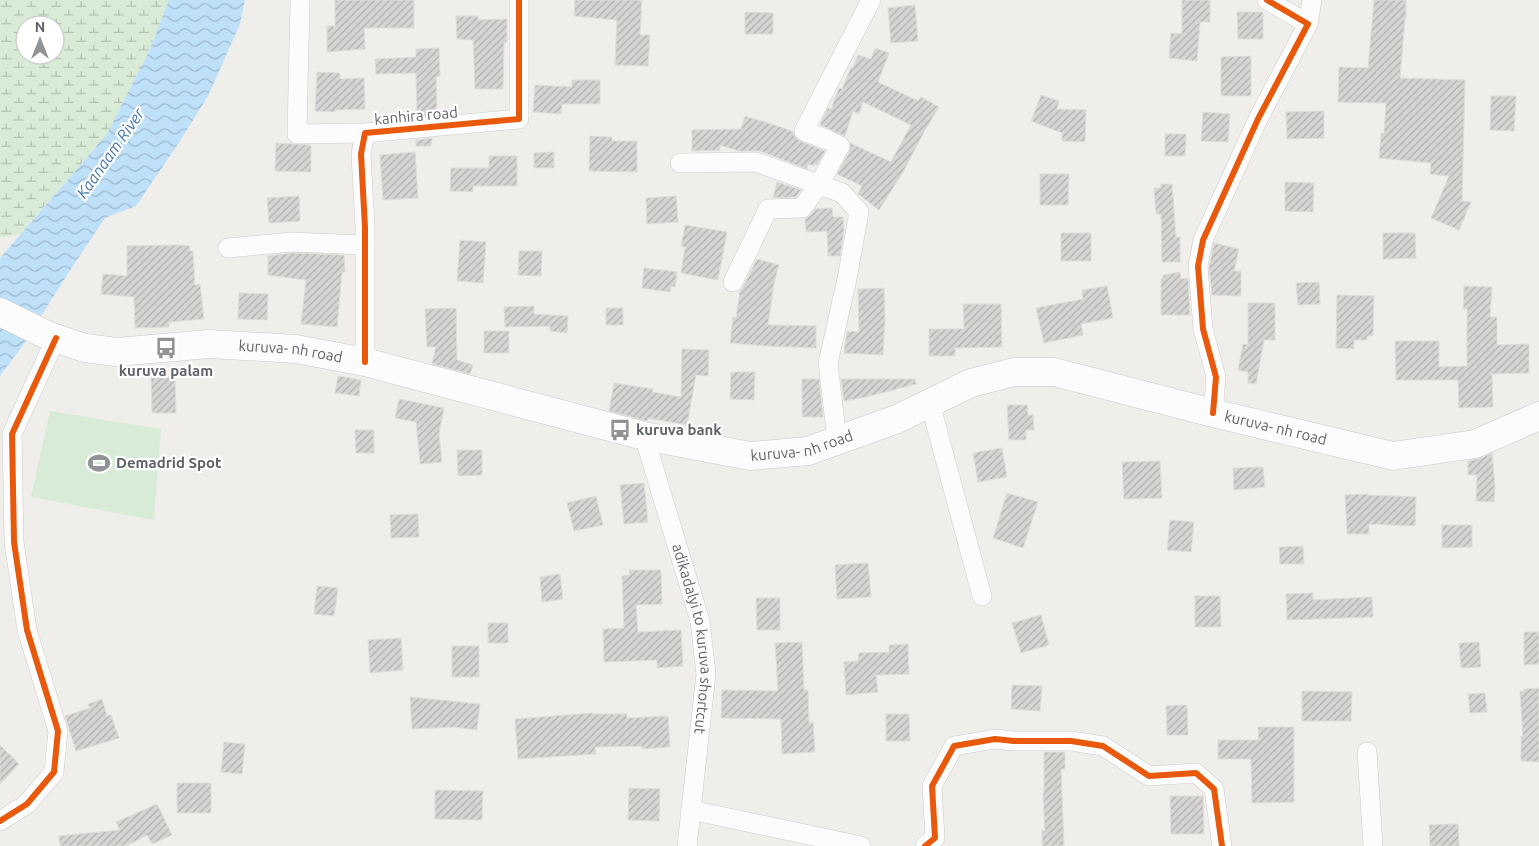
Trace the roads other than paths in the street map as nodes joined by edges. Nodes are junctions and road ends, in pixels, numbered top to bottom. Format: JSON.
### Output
{"nodes":[{"id":1,"x":300,"y":0,"type":"edge"},
{"id":2,"x":519,"y":0,"type":"edge"},
{"id":3,"x":871,"y":0,"type":"edge"},
{"id":4,"x":1267,"y":0,"type":"edge"},
{"id":5,"x":1312,"y":0,"type":"edge"},
{"id":6,"x":1308,"y":24,"type":"junction"},
{"id":7,"x":365,"y":133,"type":"junction"},
{"id":8,"x":680,"y":163,"type":"dead end"},
{"id":9,"x":819,"y":185,"type":"junction"},
{"id":10,"x":365,"y":245,"type":"junction"},
{"id":11,"x":228,"y":248,"type":"dead end"},
{"id":12,"x":734,"y":282,"type":"dead end"},
{"id":13,"x":0,"y":312,"type":"edge"},
{"id":14,"x":52,"y":337,"type":"junction"},
{"id":15,"x":366,"y":362,"type":"junction"},
{"id":16,"x":930,"y":403,"type":"junction"},
{"id":17,"x":1213,"y":413,"type":"junction"},
{"id":18,"x":1539,"y":416,"type":"edge"},
{"id":19,"x":644,"y":436,"type":"junction"},
{"id":20,"x":838,"y":440,"type":"junction"},
{"id":21,"x":982,"y":596,"type":"dead end"},
{"id":22,"x":1367,"y":752,"type":"dead end"},
{"id":23,"x":691,"y":810,"type":"junction"},
{"id":24,"x":0,"y":821,"type":"edge"},
{"id":25,"x":932,"y":843,"type":"edge"},
{"id":26,"x":687,"y":846,"type":"edge"},
{"id":27,"x":862,"y":846,"type":"edge"},
{"id":28,"x":1222,"y":846,"type":"edge"},
{"id":29,"x":1372,"y":846,"type":"edge"}],
"edges":[{"from":1,"to":7,"type":"street"},
{"from":2,"to":7,"type":"street","name":"kanhira road"},
{"from":3,"to":9,"type":"street"},
{"from":4,"to":6,"type":"street"},
{"from":5,"to":6,"type":"street"},
{"from":6,"to":17,"type":"street"},
{"from":7,"to":10,"type":"street","name":"kanhira road"},
{"from":8,"to":9,"type":"street"},
{"from":9,"to":12,"type":"street"},
{"from":9,"to":20,"type":"street"},
{"from":10,"to":11,"type":"street"},
{"from":10,"to":15,"type":"street","name":"kanhira road"},
{"from":13,"to":14,"type":"main road","name":"kuruva- nh road"},
{"from":14,"to":15,"type":"main road","name":"kuruva- nh road"},
{"from":14,"to":24,"type":"street"},
{"from":15,"to":19,"type":"main road","name":"kuruva- nh road"},
{"from":16,"to":17,"type":"main road","name":"kuruva- nh road"},
{"from":16,"to":20,"type":"main road","name":"kuruva- nh road"},
{"from":16,"to":21,"type":"street"},
{"from":17,"to":18,"type":"main road","name":"kuruva- nh road"},
{"from":19,"to":20,"type":"main road","name":"kuruva- nh road"},
{"from":19,"to":23,"type":"street","name":"adikadalyi to kuruva shortcut"},
{"from":22,"to":29,"type":"street"},
{"from":23,"to":26,"type":"street","name":"adikadalyi to kuruva shortcut"},
{"from":23,"to":27,"type":"street"},
{"from":25,"to":28,"type":"street"}]}
